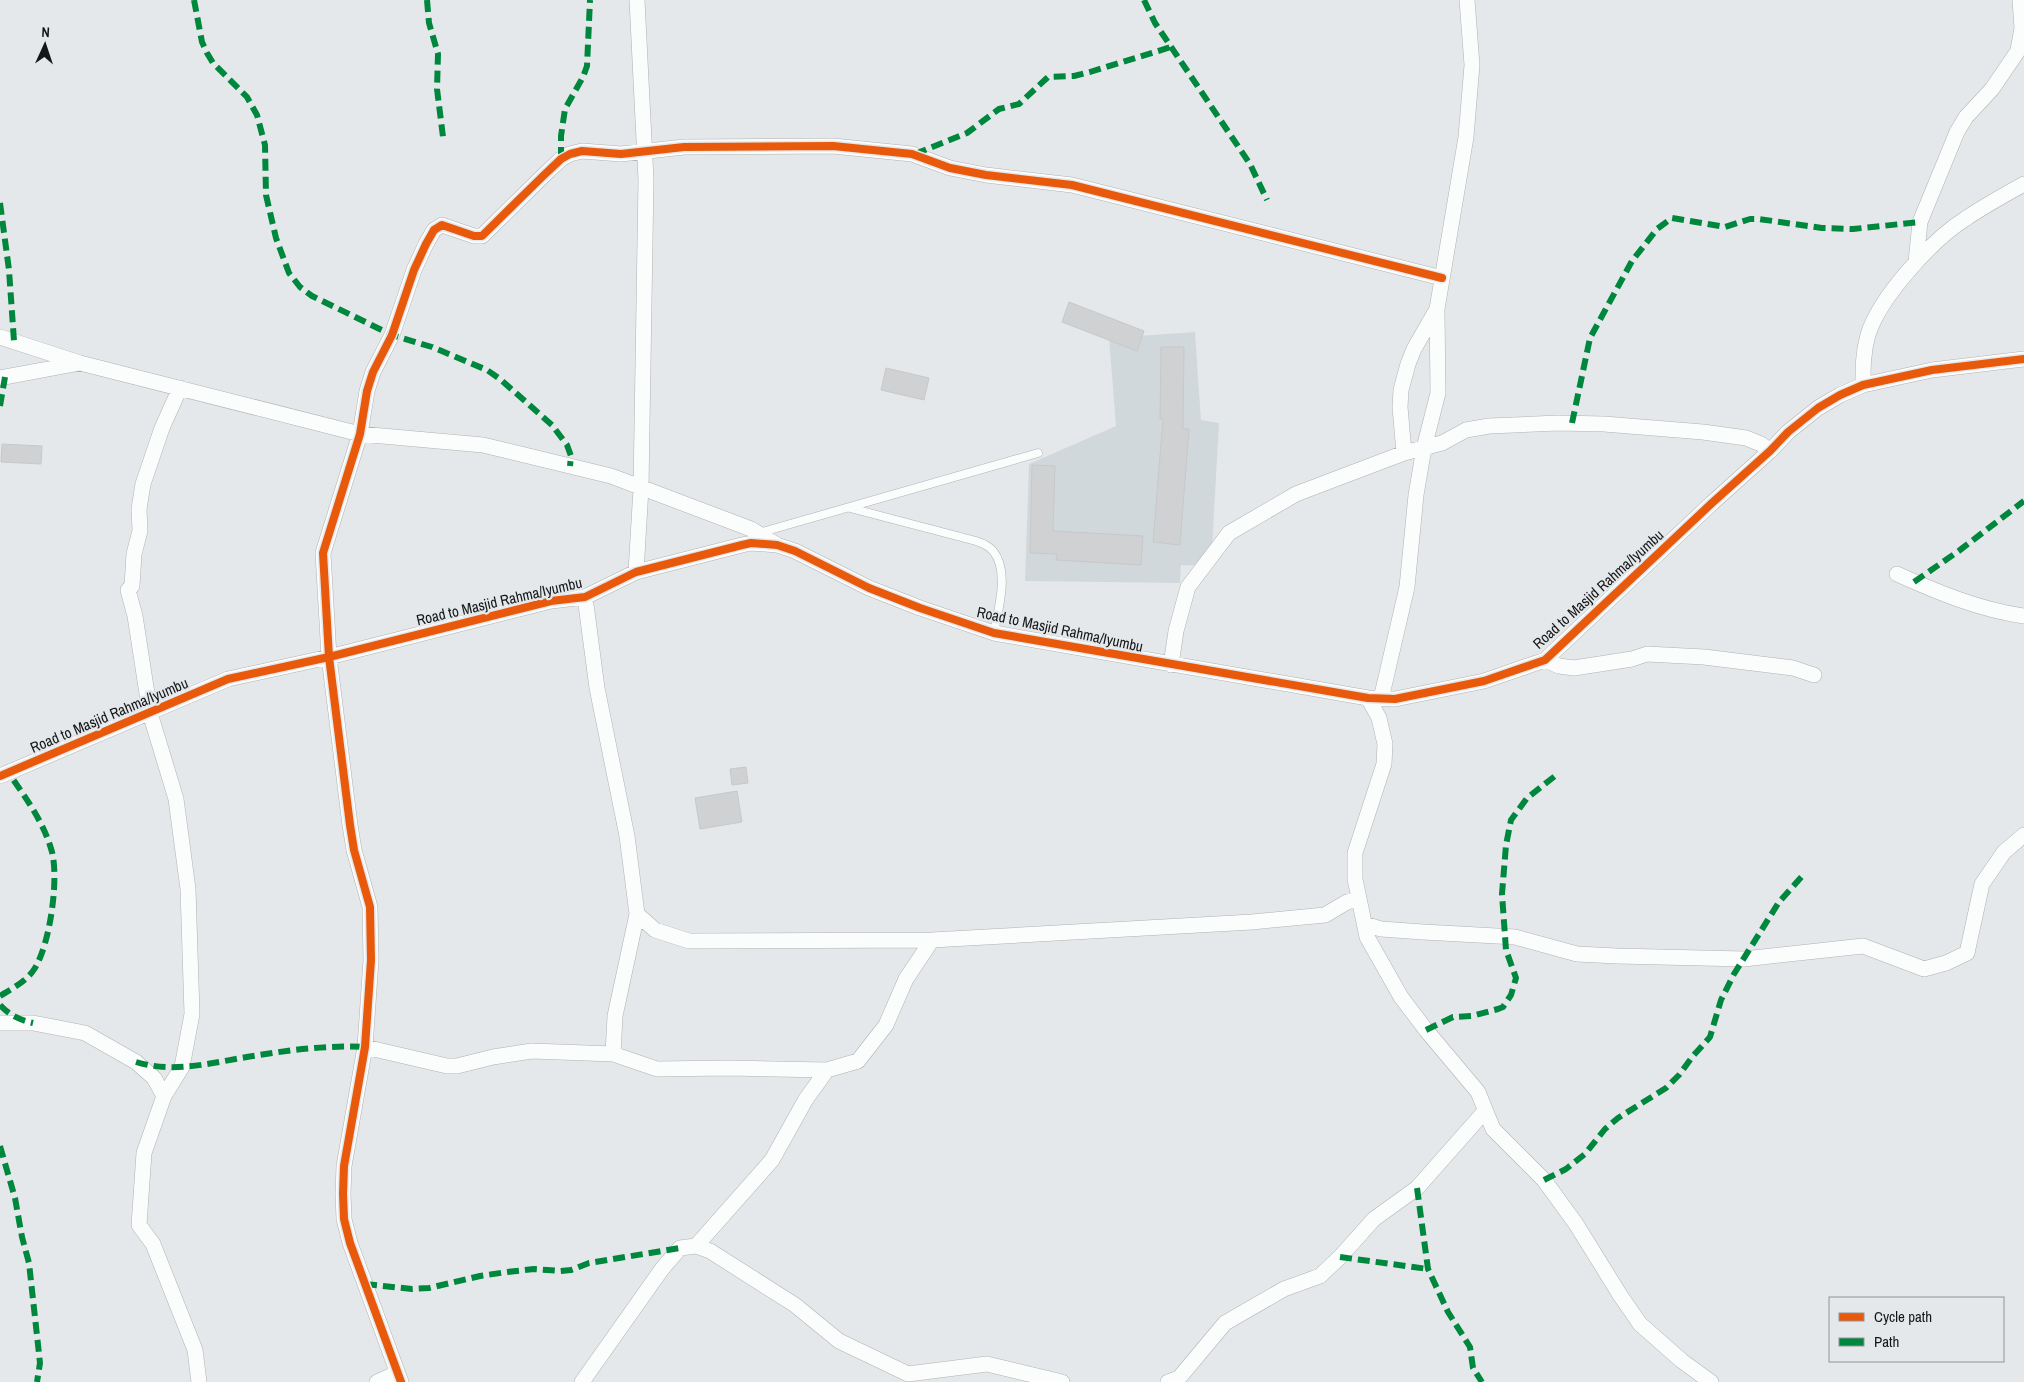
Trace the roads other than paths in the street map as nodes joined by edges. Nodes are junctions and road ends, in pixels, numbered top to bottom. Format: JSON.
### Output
{"nodes":[{"id":1,"x":637,"y":0,"type":"edge"},
{"id":2,"x":1467,"y":0,"type":"edge"},
{"id":3,"x":2020,"y":0,"type":"edge"},
{"id":4,"x":2021,"y":46,"type":"edge"},
{"id":5,"x":646,"y":151,"type":"junction"},
{"id":6,"x":2024,"y":184,"type":"edge"},
{"id":7,"x":1916,"y":262,"type":"junction"},
{"id":8,"x":1442,"y":278,"type":"junction"},
{"id":9,"x":1437,"y":309,"type":"junction"},
{"id":10,"x":0,"y":337,"type":"edge"},
{"id":11,"x":2024,"y":359,"type":"edge"},
{"id":12,"x":80,"y":363,"type":"junction"},
{"id":13,"x":0,"y":378,"type":"edge"},
{"id":14,"x":1863,"y":385,"type":"junction"},
{"id":15,"x":180,"y":388,"type":"junction"},
{"id":16,"x":360,"y":434,"type":"junction"},
{"id":17,"x":1424,"y":448,"type":"junction"},
{"id":18,"x":1770,"y":451,"type":"junction"},
{"id":19,"x":1038,"y":453,"type":"dead end"},
{"id":20,"x":1404,"y":453,"type":"junction"},
{"id":21,"x":641,"y":488,"type":"junction"},
{"id":22,"x":848,"y":507,"type":"junction"},
{"id":23,"x":759,"y":532,"type":"junction"},
{"id":24,"x":776,"y":545,"type":"junction"},
{"id":25,"x":636,"y":572,"type":"junction"},
{"id":26,"x":1896,"y":574,"type":"dead end"},
{"id":27,"x":585,"y":597,"type":"junction"},
{"id":28,"x":2024,"y":616,"type":"edge"},
{"id":29,"x":994,"y":633,"type":"junction"},
{"id":30,"x":329,"y":656,"type":"junction"},
{"id":31,"x":1545,"y":660,"type":"junction"},
{"id":32,"x":1171,"y":665,"type":"junction"},
{"id":33,"x":1814,"y":675,"type":"dead end"},
{"id":34,"x":1374,"y":698,"type":"junction"},
{"id":35,"x":150,"y":712,"type":"junction"},
{"id":36,"x":0,"y":776,"type":"edge"},
{"id":37,"x":2024,"y":835,"type":"edge"},
{"id":38,"x":1359,"y":899,"type":"junction"},
{"id":39,"x":637,"y":914,"type":"junction"},
{"id":40,"x":1364,"y":924,"type":"junction"},
{"id":41,"x":932,"y":940,"type":"junction"},
{"id":42,"x":0,"y":1023,"type":"edge"},
{"id":43,"x":364,"y":1047,"type":"junction"},
{"id":44,"x":613,"y":1054,"type":"junction"},
{"id":45,"x":827,"y":1070,"type":"junction"},
{"id":46,"x":164,"y":1096,"type":"junction"},
{"id":47,"x":1484,"y":1111,"type":"junction"},
{"id":48,"x":696,"y":1246,"type":"junction"},
{"id":49,"x":399,"y":1377,"type":"edge"},
{"id":50,"x":199,"y":1382,"type":"edge"},
{"id":51,"x":377,"y":1382,"type":"edge"},
{"id":52,"x":582,"y":1382,"type":"edge"},
{"id":53,"x":1062,"y":1382,"type":"edge"},
{"id":54,"x":1168,"y":1382,"type":"edge"},
{"id":55,"x":1711,"y":1382,"type":"edge"}],
"edges":[{"from":1,"to":5,"type":"street"},
{"from":2,"to":8,"type":"street"},
{"from":3,"to":4,"type":"street"},
{"from":4,"to":7,"type":"street"},
{"from":5,"to":8,"type":"street"},
{"from":5,"to":16,"type":"street"},
{"from":5,"to":21,"type":"street"},
{"from":6,"to":7,"type":"street"},
{"from":7,"to":14,"type":"street"},
{"from":8,"to":9,"type":"street"},
{"from":9,"to":17,"type":"street"},
{"from":9,"to":20,"type":"street"},
{"from":10,"to":12,"type":"street"},
{"from":11,"to":14,"type":"street","name":"Road to Masjid Rahma/Iyumbu"},
{"from":12,"to":13,"type":"street"},
{"from":12,"to":15,"type":"street"},
{"from":14,"to":18,"type":"street","name":"Road to Masjid Rahma/Iyumbu"},
{"from":15,"to":16,"type":"street"},
{"from":15,"to":35,"type":"street"},
{"from":16,"to":21,"type":"street"},
{"from":16,"to":30,"type":"street"},
{"from":17,"to":18,"type":"street"},
{"from":17,"to":20,"type":"street"},
{"from":17,"to":34,"type":"street"},
{"from":18,"to":31,"type":"street","name":"Road to Masjid Rahma/Iyumbu"},
{"from":19,"to":22,"type":"lane"},
{"from":20,"to":32,"type":"street"},
{"from":21,"to":23,"type":"street"},
{"from":21,"to":25,"type":"street"},
{"from":22,"to":23,"type":"lane"},
{"from":22,"to":29,"type":"lane"},
{"from":23,"to":24,"type":"street"},
{"from":24,"to":25,"type":"street","name":"Road to Masjid Rahma/Iyumbu"},
{"from":24,"to":29,"type":"street","name":"Road to Masjid Rahma/Iyumbu"},
{"from":25,"to":27,"type":"street","name":"Road to Masjid Rahma/Iyumbu"},
{"from":26,"to":28,"type":"street"},
{"from":27,"to":30,"type":"street","name":"Road to Masjid Rahma/Iyumbu"},
{"from":27,"to":39,"type":"street"},
{"from":29,"to":32,"type":"street","name":"Road to Masjid Rahma/Iyumbu"},
{"from":30,"to":35,"type":"street","name":"Road to Masjid Rahma/Iyumbu"},
{"from":30,"to":43,"type":"street"},
{"from":31,"to":33,"type":"street"},
{"from":31,"to":34,"type":"street","name":"Road to Masjid Rahma/Iyumbu"},
{"from":32,"to":34,"type":"street","name":"Road to Masjid Rahma/Iyumbu"},
{"from":34,"to":38,"type":"street"},
{"from":35,"to":36,"type":"street","name":"Road to Masjid Rahma/Iyumbu"},
{"from":35,"to":46,"type":"street"},
{"from":37,"to":40,"type":"street"},
{"from":38,"to":40,"type":"street"},
{"from":38,"to":41,"type":"street"},
{"from":39,"to":41,"type":"street"},
{"from":39,"to":44,"type":"street"},
{"from":40,"to":47,"type":"street"},
{"from":41,"to":45,"type":"street"},
{"from":42,"to":46,"type":"street"},
{"from":43,"to":44,"type":"street"},
{"from":43,"to":49,"type":"street"},
{"from":44,"to":45,"type":"street"},
{"from":45,"to":48,"type":"street"},
{"from":46,"to":50,"type":"street"},
{"from":47,"to":54,"type":"street"},
{"from":47,"to":55,"type":"street"},
{"from":48,"to":52,"type":"street"},
{"from":48,"to":53,"type":"street"},
{"from":49,"to":51,"type":"street"}]}
